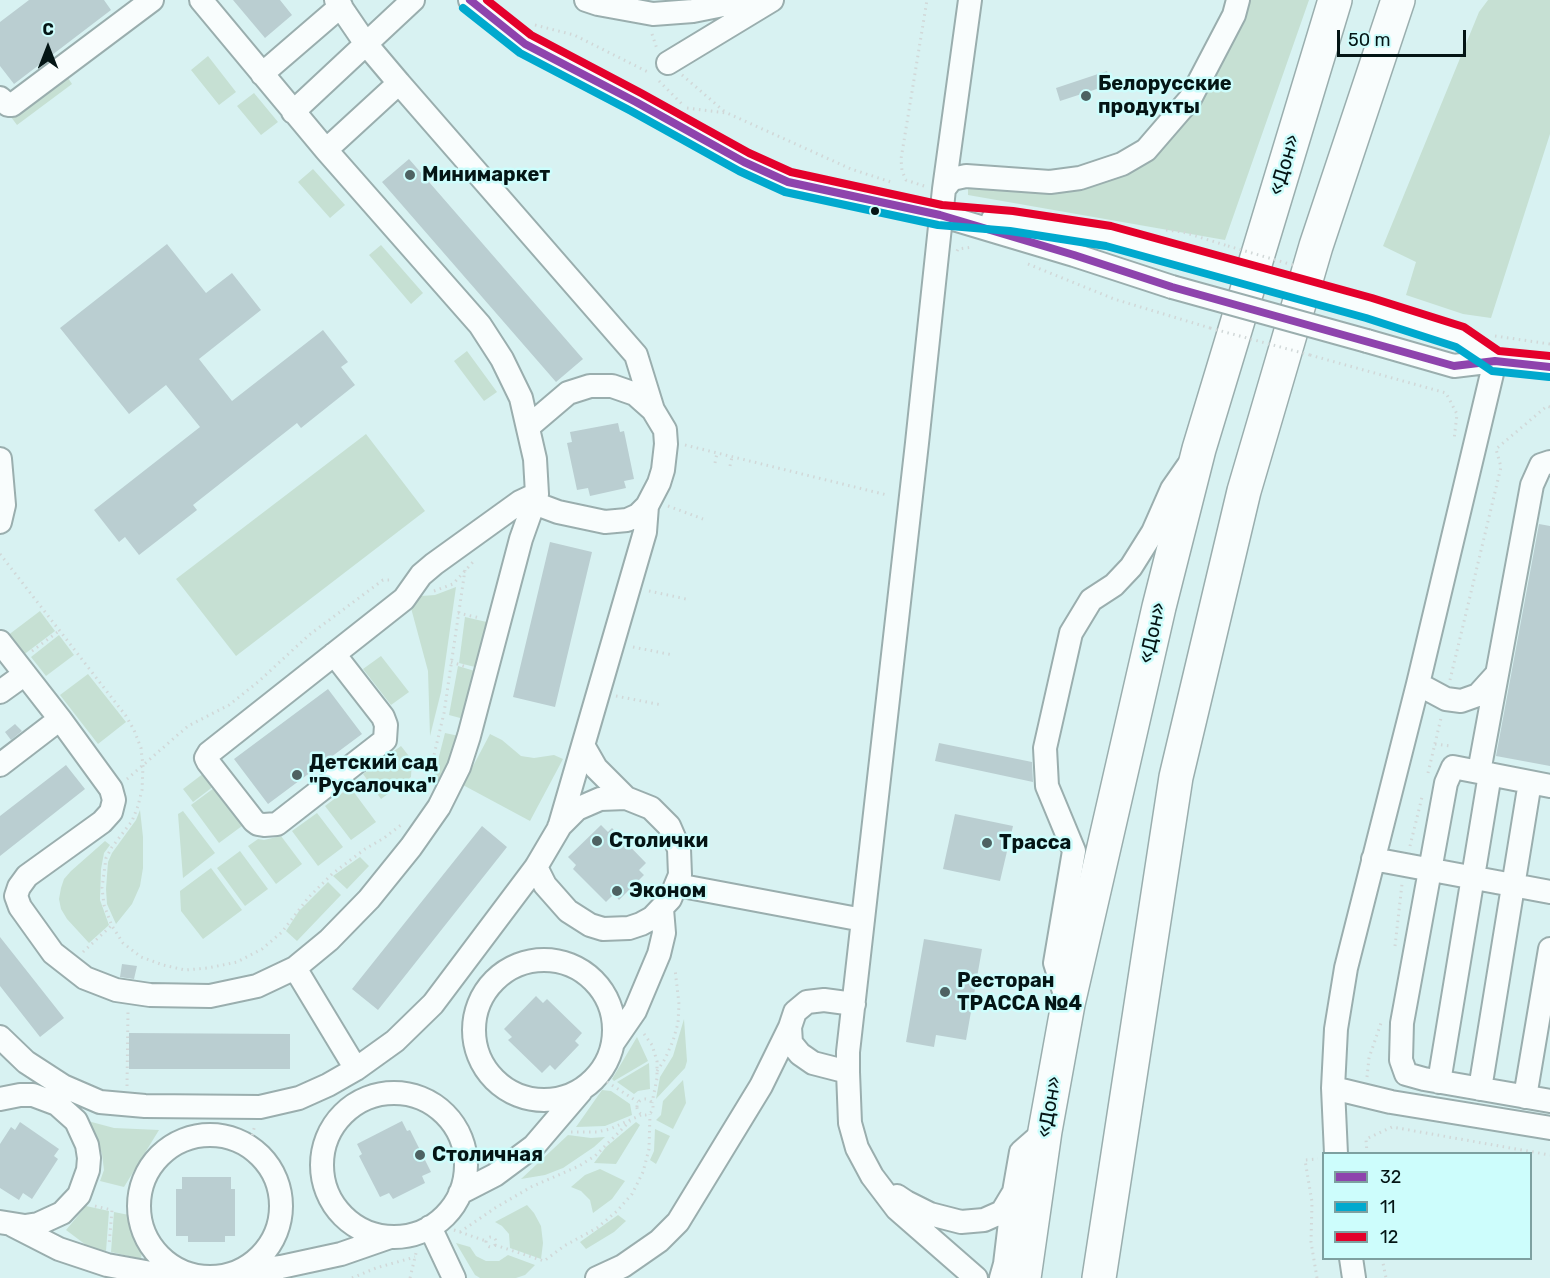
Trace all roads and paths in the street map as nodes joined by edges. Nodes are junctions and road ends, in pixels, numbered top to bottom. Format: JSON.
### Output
{"nodes":[{"id":1,"x":152,"y":0,"type":"edge"},
{"id":2,"x":201,"y":0,"type":"edge"},
{"id":3,"x":414,"y":0,"type":"edge"},
{"id":4,"x":470,"y":0,"type":"edge"},
{"id":5,"x":586,"y":0,"type":"edge"},
{"id":6,"x":748,"y":0,"type":"edge"},
{"id":7,"x":772,"y":0,"type":"edge"},
{"id":8,"x":927,"y":0,"type":"edge"},
{"id":9,"x":970,"y":0,"type":"edge"},
{"id":10,"x":1238,"y":0,"type":"edge"},
{"id":11,"x":1335,"y":0,"type":"edge"},
{"id":12,"x":1398,"y":0,"type":"edge"},
{"id":13,"x":339,"y":3,"type":"edge"},
{"id":14,"x":129,"y":7,"type":"edge"},
{"id":15,"x":527,"y":20,"type":"dead end"},
{"id":16,"x":366,"y":44,"type":"junction"},
{"id":17,"x":668,"y":63,"type":"dead end"},
{"id":18,"x":262,"y":74,"type":"junction"},
{"id":19,"x":399,"y":83,"type":"junction"},
{"id":20,"x":0,"y":98,"type":"edge"},
{"id":21,"x":293,"y":112,"type":"junction"},
{"id":22,"x":326,"y":150,"type":"junction"},
{"id":23,"x":851,"y":169,"type":"dead end"},
{"id":24,"x":944,"y":189,"type":"junction"},
{"id":25,"x":940,"y":215,"type":"junction"},
{"id":26,"x":1183,"y":232,"type":"dead end"},
{"id":27,"x":973,"y":246,"type":"dead end"},
{"id":28,"x":955,"y":260,"type":"dead end"},
{"id":29,"x":1288,"y":263,"type":"dead end"},
{"id":30,"x":1028,"y":264,"type":"dead end"},
{"id":31,"x":1495,"y":361,"type":"junction"},
{"id":32,"x":1550,"y":367,"type":"edge"},
{"id":33,"x":1550,"y":407,"type":"edge"},
{"id":34,"x":653,"y":410,"type":"junction"},
{"id":35,"x":528,"y":427,"type":"junction"},
{"id":36,"x":666,"y":440,"type":"junction"},
{"id":37,"x":1454,"y":440,"type":"dead end"},
{"id":38,"x":1200,"y":449,"type":"junction"},
{"id":39,"x":1496,"y":449,"type":"dead end"},
{"id":40,"x":717,"y":453,"type":"junction"},
{"id":41,"x":732,"y":457,"type":"junction"},
{"id":42,"x":0,"y":459,"type":"edge"},
{"id":43,"x":1550,"y":462,"type":"edge"},
{"id":44,"x":715,"y":463,"type":"dead end"},
{"id":45,"x":730,"y":466,"type":"dead end"},
{"id":46,"x":886,"y":495,"type":"dead end"},
{"id":47,"x":535,"y":499,"type":"junction"},
{"id":48,"x":649,"y":502,"type":"junction"},
{"id":49,"x":703,"y":519,"type":"dead end"},
{"id":50,"x":0,"y":522,"type":"edge"},
{"id":51,"x":629,"y":587,"type":"junction"},
{"id":52,"x":408,"y":591,"type":"junction"},
{"id":53,"x":686,"y":598,"type":"dead end"},
{"id":54,"x":59,"y":631,"type":"dead end"},
{"id":55,"x":0,"y":642,"type":"edge"},
{"id":56,"x":613,"y":643,"type":"junction"},
{"id":57,"x":334,"y":654,"type":"junction"},
{"id":58,"x":673,"y":655,"type":"dead end"},
{"id":59,"x":20,"y":668,"type":"junction"},
{"id":60,"x":1497,"y":674,"type":"junction"},
{"id":61,"x":1418,"y":684,"type":"junction"},
{"id":62,"x":0,"y":692,"type":"edge"},
{"id":63,"x":599,"y":693,"type":"junction"},
{"id":64,"x":663,"y":705,"type":"dead end"},
{"id":65,"x":60,"y":719,"type":"junction"},
{"id":66,"x":1435,"y":744,"type":"dead end"},
{"id":67,"x":584,"y":747,"type":"junction"},
{"id":68,"x":1457,"y":747,"type":"dead end"},
{"id":69,"x":0,"y":765,"type":"edge"},
{"id":70,"x":143,"y":766,"type":"dead end"},
{"id":71,"x":1484,"y":773,"type":"junction"},
{"id":72,"x":1540,"y":784,"type":"edge"},
{"id":73,"x":626,"y":798,"type":"junction"},
{"id":74,"x":559,"y":828,"type":"junction"},
{"id":75,"x":1373,"y":859,"type":"junction"},
{"id":76,"x":536,"y":867,"type":"junction"},
{"id":77,"x":1429,"y":870,"type":"junction"},
{"id":78,"x":1472,"y":878,"type":"junction"},
{"id":79,"x":677,"y":885,"type":"junction"},
{"id":80,"x":1514,"y":886,"type":"junction"},
{"id":81,"x":1550,"y":892,"type":"edge"},
{"id":82,"x":662,"y":909,"type":"junction"},
{"id":83,"x":863,"y":920,"type":"junction"},
{"id":84,"x":112,"y":926,"type":"dead end"},
{"id":85,"x":1550,"y":949,"type":"edge"},
{"id":86,"x":68,"y":965,"type":"junction"},
{"id":87,"x":675,"y":967,"type":"dead end"},
{"id":88,"x":295,"y":968,"type":"junction"},
{"id":89,"x":128,"y":992,"type":"junction"},
{"id":90,"x":854,"y":1004,"type":"junction"},
{"id":91,"x":1068,"y":1004,"type":"junction"},
{"id":92,"x":640,"y":1027,"type":"dead end"},
{"id":93,"x":790,"y":1027,"type":"junction"},
{"id":94,"x":0,"y":1037,"type":"edge"},
{"id":95,"x":613,"y":1043,"type":"junction"},
{"id":96,"x":813,"y":1063,"type":"junction"},
{"id":97,"x":356,"y":1069,"type":"junction"},
{"id":98,"x":657,"y":1071,"type":"junction"},
{"id":99,"x":848,"y":1072,"type":"junction"},
{"id":100,"x":607,"y":1082,"type":"dead end"},
{"id":101,"x":1439,"y":1082,"type":"junction"},
{"id":102,"x":760,"y":1086,"type":"junction"},
{"id":103,"x":584,"y":1088,"type":"junction"},
{"id":104,"x":1334,"y":1088,"type":"junction"},
{"id":105,"x":1480,"y":1089,"type":"junction"},
{"id":106,"x":1525,"y":1097,"type":"junction"},
{"id":107,"x":0,"y":1099,"type":"edge"},
{"id":108,"x":1550,"y":1101,"type":"edge"},
{"id":109,"x":638,"y":1102,"type":"junction"},
{"id":110,"x":652,"y":1102,"type":"junction"},
{"id":111,"x":127,"y":1104,"type":"junction"},
{"id":112,"x":650,"y":1114,"type":"junction"},
{"id":113,"x":641,"y":1115,"type":"junction"},
{"id":114,"x":630,"y":1121,"type":"junction"},
{"id":115,"x":1550,"y":1128,"type":"edge"},
{"id":116,"x":566,"y":1131,"type":"dead end"},
{"id":117,"x":1045,"y":1131,"type":"junction"},
{"id":118,"x":1336,"y":1152,"type":"edge"},
{"id":119,"x":1367,"y":1152,"type":"edge"},
{"id":120,"x":1550,"y":1155,"type":"edge"},
{"id":121,"x":1322,"y":1158,"type":"edge"},
{"id":122,"x":872,"y":1176,"type":"junction"},
{"id":123,"x":1014,"y":1192,"type":"junction"},
{"id":124,"x":460,"y":1193,"type":"junction"},
{"id":125,"x":74,"y":1201,"type":"junction"},
{"id":126,"x":6,"y":1223,"type":"edge"},
{"id":127,"x":432,"y":1232,"type":"junction"},
{"id":128,"x":460,"y":1232,"type":"junction"},
{"id":129,"x":390,"y":1237,"type":"junction"},
{"id":130,"x":1105,"y":1240,"type":"junction"},
{"id":131,"x":486,"y":1241,"type":"junction"},
{"id":132,"x":495,"y":1245,"type":"junction"},
{"id":133,"x":416,"y":1257,"type":"junction"},
{"id":134,"x":1351,"y":1260,"type":"edge"},
{"id":135,"x":1382,"y":1260,"type":"edge"},
{"id":136,"x":107,"y":1265,"type":"junction"},
{"id":137,"x":209,"y":1276,"type":"edge"},
{"id":138,"x":352,"y":1278,"type":"edge"},
{"id":139,"x":410,"y":1278,"type":"edge"},
{"id":140,"x":454,"y":1278,"type":"edge"},
{"id":141,"x":597,"y":1278,"type":"edge"},
{"id":142,"x":976,"y":1278,"type":"edge"},
{"id":143,"x":1001,"y":1278,"type":"edge"},
{"id":144,"x":1024,"y":1278,"type":"edge"},
{"id":145,"x":1099,"y":1278,"type":"edge"},
{"id":146,"x":1104,"y":1278,"type":"edge"},
{"id":147,"x":1317,"y":1278,"type":"edge"},
{"id":148,"x":1354,"y":1278,"type":"edge"},
{"id":149,"x":1386,"y":1278,"type":"edge"}],
"edges":[{"from":1,"to":14,"type":"street"},
{"from":2,"to":18,"type":"street"},
{"from":3,"to":16,"type":"street"},
{"from":4,"to":25,"type":"street"},
{"from":5,"to":6,"type":"street"},
{"from":7,"to":17,"type":"street"},
{"from":8,"to":24,"type":"path"},
{"from":9,"to":24,"type":"street"},
{"from":10,"to":24,"type":"street"},
{"from":11,"to":38,"type":"highway","name":"«Дон»"},
{"from":12,"to":130,"type":"highway"},
{"from":13,"to":16,"type":"street"},
{"from":13,"to":18,"type":"street"},
{"from":14,"to":20,"type":"street"},
{"from":15,"to":23,"type":"path"},
{"from":16,"to":19,"type":"street"},
{"from":16,"to":21,"type":"street"},
{"from":18,"to":21,"type":"street"},
{"from":19,"to":22,"type":"street"},
{"from":19,"to":34,"type":"street"},
{"from":21,"to":22,"type":"street"},
{"from":22,"to":35,"type":"street"},
{"from":24,"to":25,"type":"street"},
{"from":25,"to":31,"type":"street","bridge":true},
{"from":25,"to":31,"type":"street","bridge":true},
{"from":25,"to":83,"type":"street"},
{"from":26,"to":29,"type":"path","bridge":true},
{"from":27,"to":28,"type":"path"},
{"from":30,"to":37,"type":"path","bridge":true},
{"from":31,"to":32,"type":"street"},
{"from":31,"to":61,"type":"street"},
{"from":33,"to":39,"type":"path"},
{"from":34,"to":35,"type":"street"},
{"from":34,"to":36,"type":"street"},
{"from":35,"to":47,"type":"street"},
{"from":36,"to":40,"type":"path"},
{"from":36,"to":48,"type":"street"},
{"from":38,"to":91,"type":"highway","name":"«Дон»"},
{"from":38,"to":91,"type":"street"},
{"from":40,"to":41,"type":"path"},
{"from":40,"to":44,"type":"path"},
{"from":41,"to":45,"type":"path"},
{"from":41,"to":46,"type":"path"},
{"from":42,"to":50,"type":"street"},
{"from":43,"to":60,"type":"street"},
{"from":47,"to":48,"type":"street"},
{"from":47,"to":52,"type":"street"},
{"from":47,"to":88,"type":"street"},
{"from":48,"to":49,"type":"path"},
{"from":48,"to":51,"type":"street"},
{"from":51,"to":53,"type":"path"},
{"from":51,"to":56,"type":"street"},
{"from":52,"to":57,"type":"street"},
{"from":52,"to":70,"type":"path"},
{"from":54,"to":59,"type":"path"},
{"from":55,"to":59,"type":"street"},
{"from":56,"to":58,"type":"path"},
{"from":56,"to":63,"type":"street"},
{"from":57,"to":57,"type":"street"},
{"from":59,"to":62,"type":"street"},
{"from":59,"to":65,"type":"street"},
{"from":60,"to":61,"type":"street"},
{"from":60,"to":71,"type":"street"},
{"from":61,"to":75,"type":"street"},
{"from":63,"to":64,"type":"path"},
{"from":63,"to":67,"type":"street"},
{"from":65,"to":69,"type":"street"},
{"from":65,"to":86,"type":"street"},
{"from":66,"to":68,"type":"path"},
{"from":67,"to":73,"type":"street"},
{"from":67,"to":74,"type":"street"},
{"from":71,"to":72,"type":"street"},
{"from":71,"to":77,"type":"street"},
{"from":71,"to":78,"type":"street"},
{"from":72,"to":80,"type":"street"},
{"from":73,"to":74,"type":"street"},
{"from":73,"to":79,"type":"street"},
{"from":74,"to":76,"type":"street"},
{"from":75,"to":77,"type":"street"},
{"from":75,"to":104,"type":"street"},
{"from":76,"to":82,"type":"street"},
{"from":76,"to":97,"type":"street"},
{"from":77,"to":78,"type":"street"},
{"from":77,"to":101,"type":"street"},
{"from":78,"to":80,"type":"street"},
{"from":78,"to":101,"type":"street"},
{"from":79,"to":82,"type":"street"},
{"from":79,"to":83,"type":"street"},
{"from":80,"to":81,"type":"street"},
{"from":80,"to":105,"type":"street"},
{"from":82,"to":95,"type":"street"},
{"from":83,"to":90,"type":"street"},
{"from":84,"to":86,"type":"path"},
{"from":85,"to":106,"type":"street"},
{"from":86,"to":89,"type":"street"},
{"from":87,"to":98,"type":"path"},
{"from":88,"to":89,"type":"street"},
{"from":88,"to":97,"type":"street"},
{"from":89,"to":111,"type":"path"},
{"from":90,"to":93,"type":"street"},
{"from":90,"to":99,"type":"street"},
{"from":91,"to":117,"type":"highway","name":"«Дон»"},
{"from":92,"to":98,"type":"path"},
{"from":93,"to":96,"type":"street"},
{"from":93,"to":102,"type":"street"},
{"from":94,"to":111,"type":"street"},
{"from":95,"to":103,"type":"street"},
{"from":95,"to":103,"type":"street"},
{"from":96,"to":99,"type":"street"},
{"from":96,"to":102,"type":"street"},
{"from":97,"to":111,"type":"street"},
{"from":98,"to":110,"type":"path"},
{"from":99,"to":122,"type":"street"},
{"from":100,"to":109,"type":"path"},
{"from":101,"to":105,"type":"street"},
{"from":102,"to":141,"type":"street"},
{"from":103,"to":124,"type":"street"},
{"from":104,"to":115,"type":"street"},
{"from":104,"to":118,"type":"street"},
{"from":105,"to":106,"type":"street"},
{"from":106,"to":108,"type":"street"},
{"from":107,"to":125,"type":"street"},
{"from":109,"to":110,"type":"path"},
{"from":109,"to":113,"type":"path"},
{"from":110,"to":112,"type":"path"},
{"from":112,"to":113,"type":"path"},
{"from":112,"to":132,"type":"path"},
{"from":113,"to":114,"type":"path"},
{"from":114,"to":116,"type":"path"},
{"from":114,"to":128,"type":"path"},
{"from":117,"to":123,"type":"street"},
{"from":117,"to":144,"type":"highway","name":"«Дон»"},
{"from":119,"to":120,"type":"path"},
{"from":121,"to":147,"type":"path"},
{"from":122,"to":123,"type":"street"},
{"from":122,"to":142,"type":"street"},
{"from":123,"to":143,"type":"street"},
{"from":124,"to":127,"type":"street"},
{"from":124,"to":129,"type":"street"},
{"from":125,"to":126,"type":"street"},
{"from":125,"to":136,"type":"path"},
{"from":126,"to":136,"type":"street"},
{"from":127,"to":128,"type":"path"},
{"from":127,"to":129,"type":"street"},
{"from":127,"to":133,"type":"path"},
{"from":127,"to":140,"type":"street"},
{"from":128,"to":131,"type":"path"},
{"from":129,"to":137,"type":"street"},
{"from":130,"to":145,"type":"highway"},
{"from":130,"to":146,"type":"street"},
{"from":131,"to":132,"type":"path"},
{"from":131,"to":132,"type":"path"},
{"from":133,"to":138,"type":"path"},
{"from":133,"to":139,"type":"path"},
{"from":134,"to":148,"type":"street"},
{"from":135,"to":149,"type":"path"},
{"from":136,"to":137,"type":"street"},
{"from":137,"to":137,"type":"street"}]}
